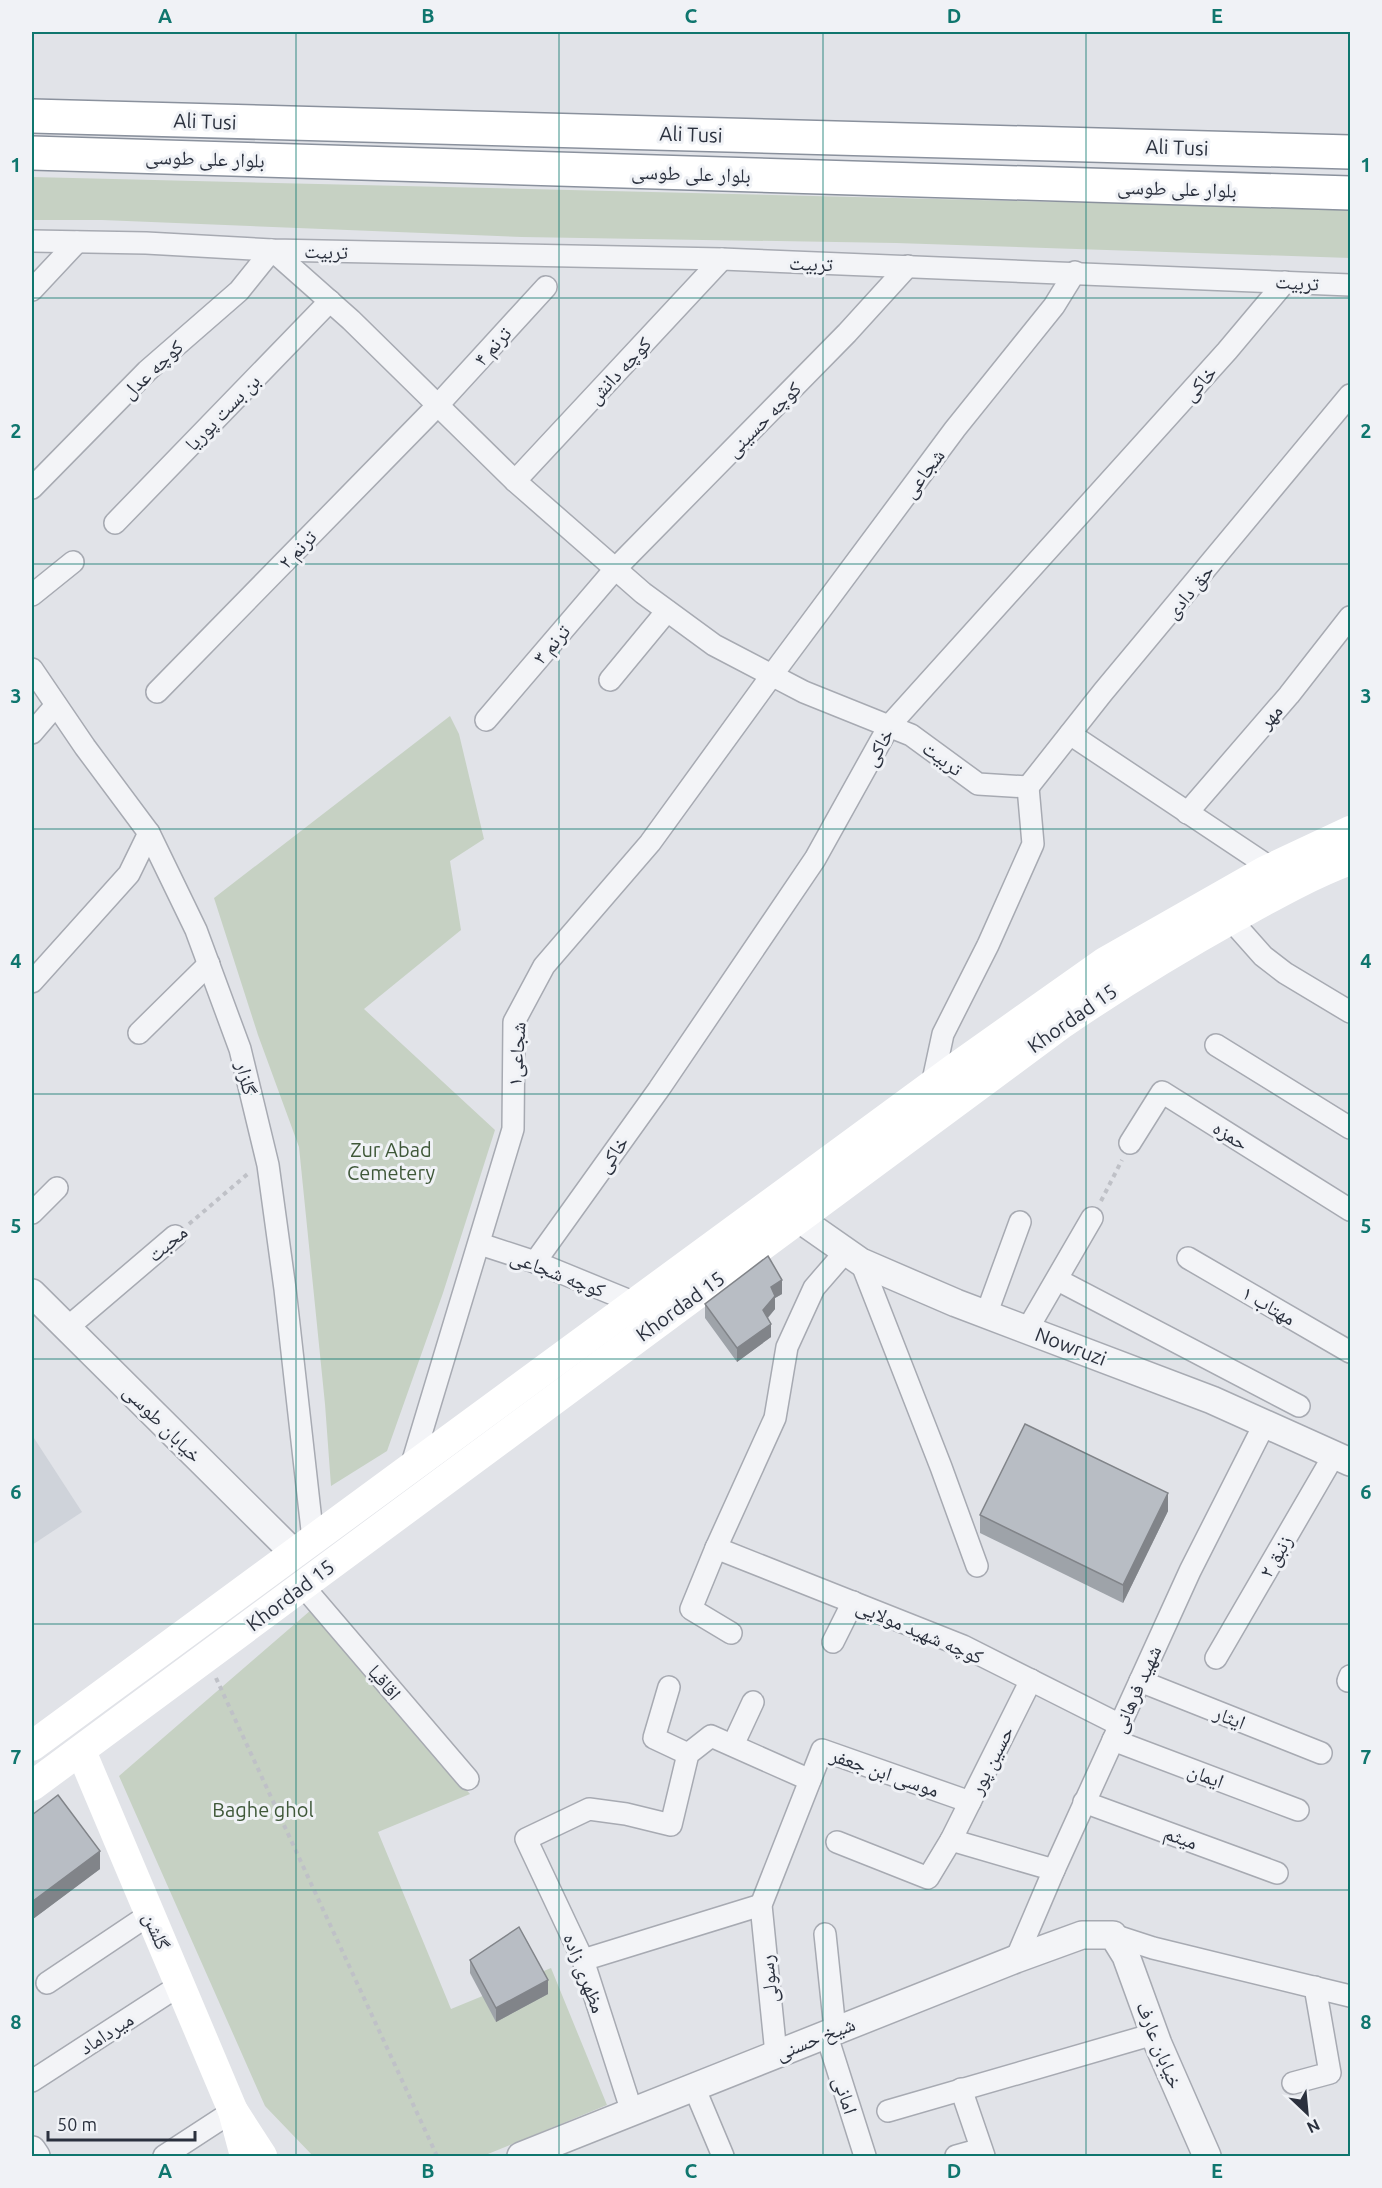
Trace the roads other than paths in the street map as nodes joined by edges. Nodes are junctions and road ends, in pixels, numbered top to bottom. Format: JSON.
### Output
{"nodes":[{"id":1,"x":32,"y":116,"type":"edge"},
{"id":2,"x":1350,"y":152,"type":"edge"},
{"id":3,"x":32,"y":153,"type":"edge"},
{"id":4,"x":1350,"y":193,"type":"edge"},
{"id":5,"x":32,"y":241,"type":"edge"},
{"id":6,"x":77,"y":242,"type":"junction"},
{"id":7,"x":272,"y":250,"type":"junction"},
{"id":8,"x":722,"y":259,"type":"junction"},
{"id":9,"x":908,"y":266,"type":"junction"},
{"id":10,"x":1075,"y":272,"type":"junction"},
{"id":11,"x":1285,"y":282,"type":"junction"},
{"id":12,"x":1350,"y":285,"type":"edge"},
{"id":13,"x":546,"y":287,"type":"dead end"},
{"id":14,"x":32,"y":290,"type":"edge"},
{"id":15,"x":330,"y":301,"type":"junction"},
{"id":16,"x":1350,"y":395,"type":"edge"},
{"id":17,"x":438,"y":405,"type":"junction"},
{"id":18,"x":515,"y":481,"type":"junction"},
{"id":19,"x":32,"y":488,"type":"edge"},
{"id":20,"x":115,"y":523,"type":"dead end"},
{"id":21,"x":73,"y":562,"type":"dead end"},
{"id":22,"x":616,"y":568,"type":"junction"},
{"id":23,"x":32,"y":595,"type":"edge"},
{"id":24,"x":667,"y":611,"type":"junction"},
{"id":25,"x":1350,"y":617,"type":"edge"},
{"id":26,"x":32,"y":669,"type":"edge"},
{"id":27,"x":772,"y":675,"type":"junction"},
{"id":28,"x":610,"y":680,"type":"dead end"},
{"id":29,"x":157,"y":692,"type":"dead end"},
{"id":30,"x":56,"y":705,"type":"junction"},
{"id":31,"x":486,"y":720,"type":"dead end"},
{"id":32,"x":889,"y":726,"type":"junction"},
{"id":33,"x":32,"y":733,"type":"edge"},
{"id":34,"x":1070,"y":734,"type":"junction"},
{"id":35,"x":1028,"y":787,"type":"junction"},
{"id":36,"x":1187,"y":813,"type":"junction"},
{"id":37,"x":1350,"y":831,"type":"edge"},
{"id":38,"x":149,"y":833,"type":"junction"},
{"id":39,"x":1349,"y":864,"type":"edge"},
{"id":40,"x":1271,"y":868,"type":"junction"},
{"id":41,"x":1231,"y":920,"type":"junction"},
{"id":42,"x":209,"y":964,"type":"junction"},
{"id":43,"x":32,"y":982,"type":"edge"},
{"id":44,"x":1350,"y":1012,"type":"edge"},
{"id":45,"x":139,"y":1033,"type":"dead end"},
{"id":46,"x":1216,"y":1045,"type":"dead end"},
{"id":47,"x":932,"y":1085,"type":"junction"},
{"id":48,"x":1350,"y":1128,"type":"edge"},
{"id":49,"x":1130,"y":1143,"type":"road end"},
{"id":50,"x":57,"y":1188,"type":"dead end"},
{"id":51,"x":1350,"y":1210,"type":"edge"},
{"id":52,"x":32,"y":1213,"type":"edge"},
{"id":53,"x":798,"y":1218,"type":"junction"},
{"id":54,"x":1092,"y":1218,"type":"road end"},
{"id":55,"x":1020,"y":1222,"type":"dead end"},
{"id":56,"x":175,"y":1236,"type":"road end"},
{"id":57,"x":480,"y":1244,"type":"junction"},
{"id":58,"x":853,"y":1256,"type":"junction"},
{"id":59,"x":1188,"y":1258,"type":"dead end"},
{"id":60,"x":535,"y":1262,"type":"junction"},
{"id":61,"x":698,"y":1275,"type":"junction"},
{"id":62,"x":1058,"y":1280,"type":"junction"},
{"id":63,"x":32,"y":1295,"type":"edge"},
{"id":64,"x":635,"y":1303,"type":"junction"},
{"id":65,"x":986,"y":1315,"type":"junction"},
{"id":66,"x":66,"y":1328,"type":"junction"},
{"id":67,"x":1027,"y":1330,"type":"junction"},
{"id":68,"x":1350,"y":1352,"type":"edge"},
{"id":69,"x":1299,"y":1406,"type":"dead end"},
{"id":70,"x":1265,"y":1423,"type":"junction"},
{"id":71,"x":1342,"y":1458,"type":"edge"},
{"id":72,"x":411,"y":1467,"type":"junction"},
{"id":73,"x":303,"y":1546,"type":"junction"},
{"id":74,"x":716,"y":1548,"type":"junction"},
{"id":75,"x":977,"y":1566,"type":"dead end"},
{"id":76,"x":303,"y":1586,"type":"junction"},
{"id":77,"x":853,"y":1602,"type":"junction"},
{"id":78,"x":731,"y":1633,"type":"dead end"},
{"id":79,"x":833,"y":1642,"type":"dead end"},
{"id":80,"x":1216,"y":1658,"type":"dead end"},
{"id":81,"x":1031,"y":1680,"type":"junction"},
{"id":82,"x":1140,"y":1681,"type":"junction"},
{"id":83,"x":669,"y":1687,"type":"dead end"},
{"id":84,"x":753,"y":1702,"type":"dead end"},
{"id":85,"x":1116,"y":1732,"type":"junction"},
{"id":86,"x":733,"y":1745,"type":"junction"},
{"id":87,"x":32,"y":1746,"type":"edge"},
{"id":88,"x":81,"y":1751,"type":"junction"},
{"id":89,"x":1321,"y":1753,"type":"dead end"},
{"id":90,"x":687,"y":1754,"type":"junction"},
{"id":91,"x":468,"y":1779,"type":"dead end"},
{"id":92,"x":810,"y":1780,"type":"junction"},
{"id":93,"x":32,"y":1786,"type":"edge"},
{"id":94,"x":970,"y":1802,"type":"junction"},
{"id":95,"x":1084,"y":1802,"type":"junction"},
{"id":96,"x":1298,"y":1810,"type":"dead end"},
{"id":97,"x":951,"y":1840,"type":"junction"},
{"id":98,"x":837,"y":1842,"type":"dead end"},
{"id":99,"x":1054,"y":1870,"type":"junction"},
{"id":100,"x":1277,"y":1872,"type":"dead end"},
{"id":101,"x":761,"y":1905,"type":"junction"},
{"id":102,"x":150,"y":1914,"type":"junction"},
{"id":103,"x":825,"y":1934,"type":"dead end"},
{"id":104,"x":1113,"y":1935,"type":"junction"},
{"id":105,"x":1016,"y":1959,"type":"junction"},
{"id":106,"x":583,"y":1960,"type":"junction"},
{"id":107,"x":47,"y":1983,"type":"dead end"},
{"id":108,"x":180,"y":1985,"type":"junction"},
{"id":109,"x":1316,"y":1987,"type":"junction"},
{"id":110,"x":1350,"y":1996,"type":"edge"},
{"id":111,"x":830,"y":2032,"type":"junction"},
{"id":112,"x":1154,"y":2034,"type":"junction"},
{"id":113,"x":776,"y":2054,"type":"junction"},
{"id":114,"x":32,"y":2080,"type":"edge"},
{"id":115,"x":1293,"y":2083,"type":"dead end"},
{"id":116,"x":694,"y":2087,"type":"junction"},
{"id":117,"x":961,"y":2089,"type":"junction"},
{"id":118,"x":233,"y":2111,"type":"junction"},
{"id":119,"x":888,"y":2111,"type":"dead end"},
{"id":120,"x":632,"y":2112,"type":"junction"},
{"id":121,"x":32,"y":2150,"type":"edge"},
{"id":122,"x":982,"y":2153,"type":"edge"},
{"id":123,"x":36,"y":2157,"type":"edge"},
{"id":124,"x":164,"y":2157,"type":"edge"},
{"id":125,"x":245,"y":2157,"type":"edge"},
{"id":126,"x":262,"y":2157,"type":"edge"},
{"id":127,"x":521,"y":2157,"type":"edge"},
{"id":128,"x":723,"y":2157,"type":"edge"},
{"id":129,"x":865,"y":2157,"type":"edge"},
{"id":130,"x":956,"y":2157,"type":"edge"},
{"id":131,"x":1207,"y":2157,"type":"edge"}],
"edges":[{"from":1,"to":2,"type":"highway","name":"Ali Tusi"},
{"from":3,"to":4,"type":"highway","name":"بلوار علی طوسی"},
{"from":5,"to":6,"type":"street","name":"تربیت"},
{"from":6,"to":7,"type":"street","name":"تربیت"},
{"from":6,"to":14,"type":"street"},
{"from":7,"to":8,"type":"street","name":"تربیت"},
{"from":7,"to":15,"type":"street","name":"تربیت"},
{"from":7,"to":19,"type":"street","name":"کوچه عدل"},
{"from":8,"to":9,"type":"street","name":"تربیت"},
{"from":8,"to":18,"type":"street","name":"کوچه دانش"},
{"from":9,"to":10,"type":"street","name":"تربیت"},
{"from":9,"to":22,"type":"street","name":"کوچه حسینی"},
{"from":10,"to":11,"type":"street","name":"تربیت"},
{"from":10,"to":27,"type":"street","name":"شجاعی"},
{"from":11,"to":12,"type":"street","name":"تربیت"},
{"from":11,"to":32,"type":"street","name":"خاکی"},
{"from":13,"to":17,"type":"street","name":"ترنم ۴"},
{"from":15,"to":17,"type":"street","name":"تربیت"},
{"from":15,"to":20,"type":"street","name":"بن بست پوریا"},
{"from":16,"to":34,"type":"street","name":"حق دادی"},
{"from":17,"to":18,"type":"street","name":"تربیت"},
{"from":17,"to":29,"type":"street","name":"ترنم ۲"},
{"from":18,"to":22,"type":"street","name":"تربیت"},
{"from":21,"to":23,"type":"street"},
{"from":22,"to":24,"type":"street","name":"تربیت"},
{"from":22,"to":31,"type":"street","name":"ترنم ۳"},
{"from":24,"to":27,"type":"street","name":"تربیت"},
{"from":24,"to":28,"type":"street"},
{"from":25,"to":36,"type":"street","name":"مهر"},
{"from":26,"to":30,"type":"street","name":"گلزار"},
{"from":27,"to":32,"type":"street","name":"تربیت"},
{"from":27,"to":57,"type":"street","name":"شجاعی۱"},
{"from":30,"to":33,"type":"street"},
{"from":30,"to":38,"type":"street","name":"گلزار"},
{"from":32,"to":35,"type":"street","name":"تربیت"},
{"from":32,"to":60,"type":"street","name":"خاکی"},
{"from":34,"to":35,"type":"street","name":"حق دادی"},
{"from":34,"to":36,"type":"street"},
{"from":35,"to":47,"type":"street"},
{"from":36,"to":40,"type":"street"},
{"from":37,"to":40,"type":"main road","name":"Khordad 15"},
{"from":38,"to":42,"type":"street","name":"گلزار"},
{"from":38,"to":43,"type":"street"},
{"from":39,"to":41,"type":"main road","name":"Khordad 15"},
{"from":40,"to":47,"type":"main road","name":"Khordad 15"},
{"from":41,"to":44,"type":"street"},
{"from":41,"to":53,"type":"main road","name":"Khordad 15"},
{"from":42,"to":45,"type":"street"},
{"from":42,"to":73,"type":"street","name":"گلزار"},
{"from":46,"to":48,"type":"street"},
{"from":47,"to":61,"type":"main road","name":"Khordad 15"},
{"from":49,"to":51,"type":"street","name":"حمزه"},
{"from":50,"to":52,"type":"street"},
{"from":53,"to":58,"type":"street","name":"Nowruzi"},
{"from":53,"to":61,"type":"main road","name":"Khordad 15"},
{"from":54,"to":62,"type":"street"},
{"from":55,"to":65,"type":"street"},
{"from":56,"to":66,"type":"street","name":"محبت"},
{"from":57,"to":60,"type":"street","name":"کوچه شجاعی"},
{"from":57,"to":72,"type":"street","name":"شجاعی۱"},
{"from":58,"to":65,"type":"street","name":"Nowruzi"},
{"from":58,"to":74,"type":"street"},
{"from":58,"to":75,"type":"street"},
{"from":59,"to":68,"type":"street","name":"مهتاب ۱"},
{"from":60,"to":64,"type":"street","name":"کوچه شجاعی"},
{"from":61,"to":64,"type":"main road","name":"Khordad 15"},
{"from":61,"to":76,"type":"main road","name":"Khordad 15"},
{"from":62,"to":67,"type":"street"},
{"from":62,"to":69,"type":"street"},
{"from":63,"to":66,"type":"street","name":"خیابان طوسی"},
{"from":64,"to":72,"type":"main road","name":"Khordad 15"},
{"from":65,"to":67,"type":"street","name":"Nowruzi"},
{"from":66,"to":73,"type":"street","name":"خیابان طوسی"},
{"from":67,"to":70,"type":"street","name":"Nowruzi"},
{"from":70,"to":71,"type":"street","name":"Nowruzi"},
{"from":70,"to":82,"type":"street","name":"شهید فرهانی"},
{"from":71,"to":80,"type":"street","name":"زنبق ۲"},
{"from":72,"to":73,"type":"main road","name":"Khordad 15"},
{"from":73,"to":87,"type":"main road","name":"Khordad 15"},
{"from":74,"to":77,"type":"street","name":"کوچه شهید مولایی"},
{"from":74,"to":78,"type":"street"},
{"from":76,"to":88,"type":"main road","name":"Khordad 15"},
{"from":76,"to":91,"type":"street","name":"اقاقیا"},
{"from":77,"to":79,"type":"street"},
{"from":77,"to":81,"type":"street","name":"کوچه شهید مولایی"},
{"from":81,"to":85,"type":"street","name":"کوچه شهید مولایی"},
{"from":81,"to":94,"type":"street","name":"حسین پور"},
{"from":82,"to":85,"type":"street","name":"شهید فرهانی"},
{"from":82,"to":89,"type":"street","name":"ایثار"},
{"from":83,"to":90,"type":"street"},
{"from":84,"to":86,"type":"street"},
{"from":85,"to":95,"type":"street","name":"شهید فرهانی"},
{"from":85,"to":96,"type":"street","name":"ایمان"},
{"from":86,"to":90,"type":"street"},
{"from":86,"to":92,"type":"street"},
{"from":88,"to":93,"type":"main road","name":"Khordad 15"},
{"from":88,"to":102,"type":"main road","name":"گلشن"},
{"from":90,"to":106,"type":"street","name":"مظهری زاده"},
{"from":92,"to":94,"type":"street","name":"موسی ابن جعفر"},
{"from":92,"to":101,"type":"street","name":"موسی ابن جعفر"},
{"from":94,"to":97,"type":"street","name":"حسین پور"},
{"from":95,"to":99,"type":"street","name":"شهید فرهانی"},
{"from":95,"to":100,"type":"street","name":"میثم"},
{"from":97,"to":98,"type":"street","name":"حسین پور"},
{"from":97,"to":99,"type":"street"},
{"from":99,"to":105,"type":"street","name":"شهید فرهانی"},
{"from":101,"to":106,"type":"street"},
{"from":101,"to":113,"type":"street","name":"رسولی"},
{"from":102,"to":107,"type":"street"},
{"from":102,"to":108,"type":"main road","name":"گلشن"},
{"from":103,"to":111,"type":"street","name":"امانی"},
{"from":104,"to":105,"type":"street","name":"شیخ حسنی"},
{"from":104,"to":109,"type":"street"},
{"from":104,"to":112,"type":"street","name":"خیابان عارف"},
{"from":105,"to":111,"type":"street","name":"شیخ حسنی"},
{"from":106,"to":120,"type":"street","name":"مظهری زاده"},
{"from":108,"to":114,"type":"street","name":"میرداماد"},
{"from":108,"to":118,"type":"main road","name":"گلشن"},
{"from":109,"to":110,"type":"street"},
{"from":109,"to":115,"type":"street"},
{"from":111,"to":113,"type":"street","name":"شیخ حسنی"},
{"from":111,"to":129,"type":"street","name":"امانی"},
{"from":112,"to":117,"type":"street"},
{"from":112,"to":131,"type":"street","name":"خیابان عارف"},
{"from":113,"to":116,"type":"street","name":"شیخ حسنی"},
{"from":116,"to":120,"type":"street","name":"شیخ حسنی"},
{"from":116,"to":128,"type":"street"},
{"from":117,"to":119,"type":"street"},
{"from":117,"to":122,"type":"street"},
{"from":118,"to":124,"type":"street"},
{"from":118,"to":125,"type":"main road"},
{"from":118,"to":126,"type":"main road"},
{"from":120,"to":127,"type":"street","name":"شیخ حسنی"},
{"from":121,"to":123,"type":"street"},
{"from":122,"to":130,"type":"street"}]}
